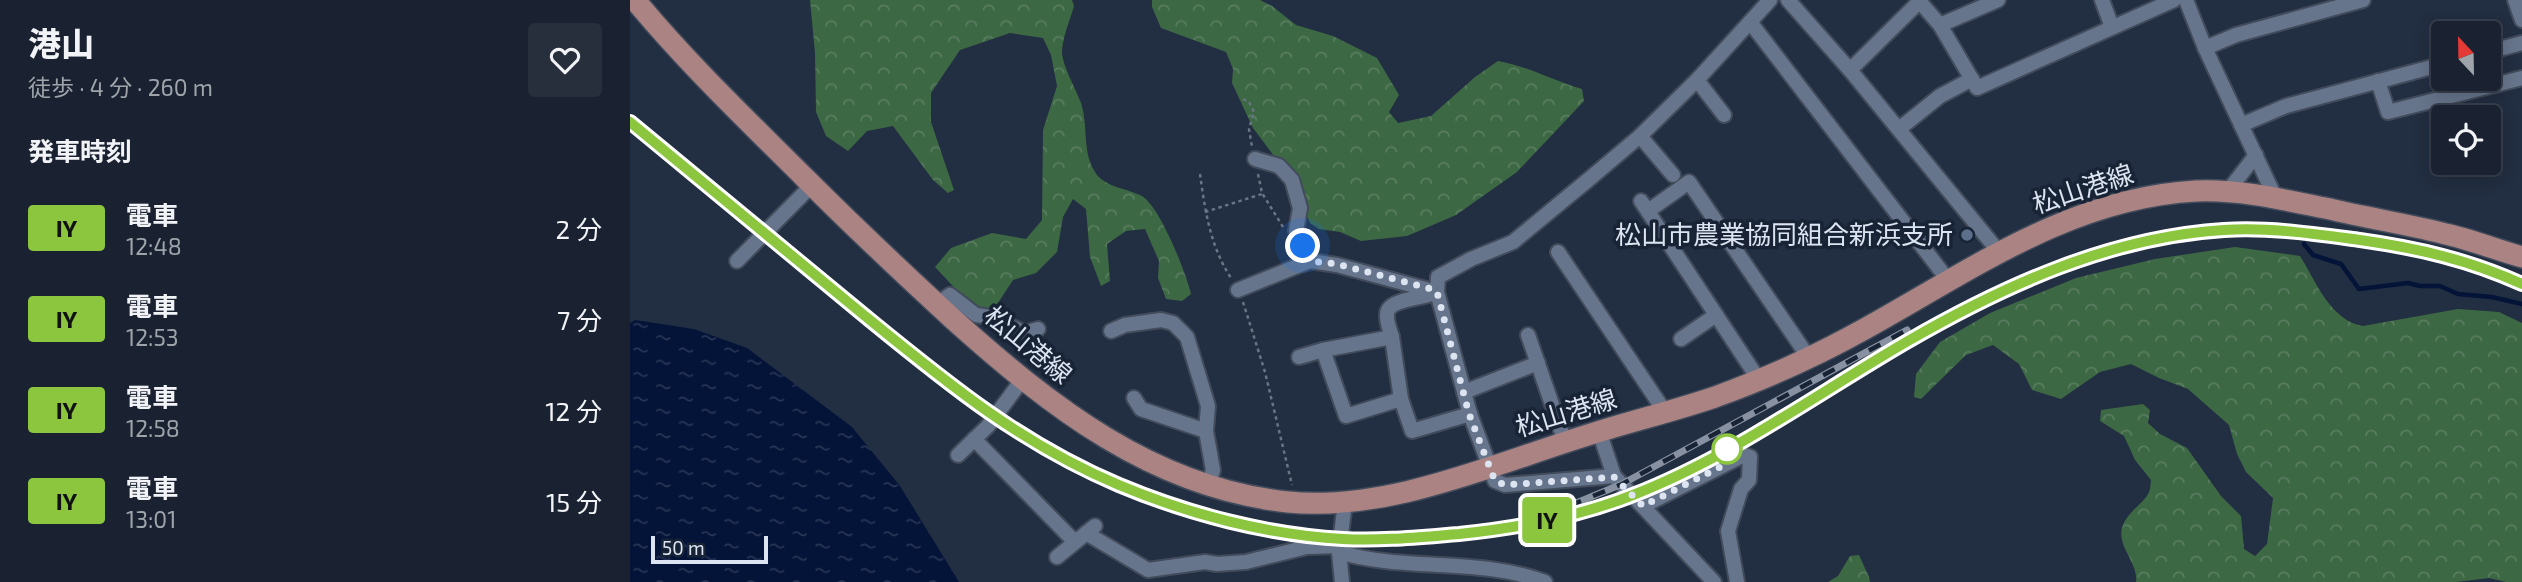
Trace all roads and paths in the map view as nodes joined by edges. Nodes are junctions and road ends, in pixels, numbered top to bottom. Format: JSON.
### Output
{"nodes":[{"id":1,"x":635,"y":0,"type":"edge"},
{"id":2,"x":1770,"y":0,"type":"edge"},
{"id":3,"x":1788,"y":0,"type":"edge"},
{"id":4,"x":1998,"y":0,"type":"edge"},
{"id":5,"x":2102,"y":0,"type":"edge"},
{"id":6,"x":2174,"y":0,"type":"edge"},
{"id":7,"x":2186,"y":0,"type":"edge"},
{"id":8,"x":2354,"y":1,"type":"edge"},
{"id":9,"x":1914,"y":2,"type":"edge"},
{"id":10,"x":1750,"y":22,"type":"junction"},
{"id":11,"x":1940,"y":25,"type":"junction"},
{"id":12,"x":2112,"y":27,"type":"junction"},
{"id":13,"x":2522,"y":43,"type":"edge"},
{"id":14,"x":2205,"y":48,"type":"junction"},
{"id":15,"x":2501,"y":49,"type":"edge"},
{"id":16,"x":2431,"y":67,"type":"edge"},
{"id":17,"x":1850,"y":70,"type":"junction"},
{"id":18,"x":2522,"y":78,"type":"edge"},
{"id":19,"x":1972,"y":79,"type":"junction"},
{"id":20,"x":1697,"y":80,"type":"junction"},
{"id":21,"x":2378,"y":81,"type":"junction"},
{"id":22,"x":1724,"y":115,"type":"dead end"},
{"id":23,"x":2241,"y":125,"type":"junction"},
{"id":24,"x":1899,"y":130,"type":"junction"},
{"id":25,"x":1640,"y":136,"type":"junction"},
{"id":26,"x":2256,"y":155,"type":"junction"},
{"id":27,"x":1255,"y":159,"type":"dead end"},
{"id":28,"x":1200,"y":174,"type":"dead end"},
{"id":29,"x":1673,"y":175,"type":"dead end"},
{"id":30,"x":812,"y":185,"type":"junction"},
{"id":31,"x":2228,"y":191,"type":"junction"},
{"id":32,"x":1262,"y":194,"type":"dead end"},
{"id":33,"x":2276,"y":199,"type":"junction"},
{"id":34,"x":1205,"y":212,"type":"junction"},
{"id":35,"x":1558,"y":252,"type":"dead end"},
{"id":36,"x":1999,"y":252,"type":"junction"},
{"id":37,"x":2522,"y":257,"type":"edge"},
{"id":38,"x":737,"y":261,"type":"dead end"},
{"id":39,"x":1310,"y":261,"type":"junction"},
{"id":40,"x":1948,"y":280,"type":"junction"},
{"id":41,"x":1238,"y":290,"type":"junction"},
{"id":42,"x":1437,"y":292,"type":"junction"},
{"id":43,"x":937,"y":304,"type":"junction"},
{"id":44,"x":1716,"y":315,"type":"junction"},
{"id":45,"x":1038,"y":329,"type":"dead end"},
{"id":46,"x":1111,"y":331,"type":"dead end"},
{"id":47,"x":1528,"y":335,"type":"dead end"},
{"id":48,"x":1392,"y":337,"type":"junction"},
{"id":49,"x":1681,"y":339,"type":"dead end"},
{"id":50,"x":1323,"y":350,"type":"junction"},
{"id":51,"x":1299,"y":357,"type":"dead end"},
{"id":52,"x":1809,"y":358,"type":"junction"},
{"id":53,"x":1538,"y":363,"type":"junction"},
{"id":54,"x":1022,"y":380,"type":"junction"},
{"id":55,"x":1759,"y":380,"type":"junction"},
{"id":56,"x":1464,"y":392,"type":"junction"},
{"id":57,"x":1133,"y":398,"type":"dead end"},
{"id":58,"x":1401,"y":399,"type":"junction"},
{"id":59,"x":1665,"y":412,"type":"junction"},
{"id":60,"x":1469,"y":414,"type":"junction"},
{"id":61,"x":1206,"y":431,"type":"junction"},
{"id":62,"x":1599,"y":431,"type":"junction"},
{"id":63,"x":974,"y":439,"type":"junction"},
{"id":64,"x":1565,"y":442,"type":"junction"},
{"id":65,"x":958,"y":454,"type":"dead end"},
{"id":66,"x":1489,"y":466,"type":"junction"},
{"id":67,"x":1614,"y":477,"type":"junction"},
{"id":68,"x":1209,"y":484,"type":"junction"},
{"id":69,"x":1293,"y":502,"type":"junction"},
{"id":70,"x":1345,"y":502,"type":"junction"},
{"id":71,"x":1643,"y":506,"type":"junction"},
{"id":72,"x":1085,"y":534,"type":"junction"},
{"id":73,"x":1339,"y":549,"type":"junction"},
{"id":74,"x":1057,"y":557,"type":"dead end"},
{"id":75,"x":1342,"y":582,"type":"edge"},
{"id":76,"x":1545,"y":582,"type":"edge"},
{"id":77,"x":1714,"y":582,"type":"edge"},
{"id":78,"x":1737,"y":582,"type":"edge"}],
"edges":[{"from":1,"to":30,"type":"main road","name":"松山港線"},
{"from":2,"to":10,"type":"street"},
{"from":3,"to":17,"type":"street"},
{"from":4,"to":11,"type":"street"},
{"from":5,"to":12,"type":"street"},
{"from":6,"to":12,"type":"street"},
{"from":7,"to":14,"type":"street"},
{"from":8,"to":14,"type":"street"},
{"from":9,"to":11,"type":"street"},
{"from":9,"to":17,"type":"street"},
{"from":10,"to":20,"type":"street"},
{"from":10,"to":40,"type":"street"},
{"from":11,"to":19,"type":"street"},
{"from":12,"to":19,"type":"street"},
{"from":13,"to":15,"type":"street"},
{"from":14,"to":23,"type":"street"},
{"from":16,"to":21,"type":"street"},
{"from":17,"to":24,"type":"street"},
{"from":18,"to":21,"type":"street"},
{"from":19,"to":24,"type":"street"},
{"from":20,"to":22,"type":"street"},
{"from":20,"to":25,"type":"street"},
{"from":21,"to":23,"type":"street"},
{"from":23,"to":26,"type":"street"},
{"from":24,"to":36,"type":"street"},
{"from":25,"to":29,"type":"street"},
{"from":25,"to":42,"type":"street"},
{"from":26,"to":31,"type":"street"},
{"from":26,"to":33,"type":"street"},
{"from":27,"to":39,"type":"street"},
{"from":28,"to":34,"type":"path"},
{"from":30,"to":38,"type":"street"},
{"from":30,"to":43,"type":"main road","name":"松山港線"},
{"from":31,"to":33,"type":"main road","name":"松山港線"},
{"from":31,"to":36,"type":"main road","name":"松山港線"},
{"from":32,"to":34,"type":"path"},
{"from":33,"to":37,"type":"main road","name":"松山港線"},
{"from":34,"to":41,"type":"path"},
{"from":35,"to":59,"type":"street"},
{"from":36,"to":40,"type":"main road","name":"松山港線"},
{"from":39,"to":41,"type":"street"},
{"from":39,"to":42,"type":"street"},
{"from":40,"to":52,"type":"main road","name":"松山港線"},
{"from":41,"to":69,"type":"path"},
{"from":42,"to":48,"type":"street"},
{"from":42,"to":56,"type":"street"},
{"from":43,"to":45,"type":"street"},
{"from":43,"to":54,"type":"main road","name":"松山港線"},
{"from":44,"to":49,"type":"street"},
{"from":44,"to":52,"type":"street"},
{"from":44,"to":55,"type":"street"},
{"from":46,"to":61,"type":"street"},
{"from":47,"to":53,"type":"street"},
{"from":48,"to":50,"type":"street"},
{"from":48,"to":58,"type":"street"},
{"from":50,"to":51,"type":"street"},
{"from":50,"to":58,"type":"street"},
{"from":52,"to":55,"type":"main road","name":"松山港線"},
{"from":53,"to":56,"type":"street"},
{"from":53,"to":64,"type":"street"},
{"from":54,"to":63,"type":"street"},
{"from":54,"to":68,"type":"main road","name":"松山港線"},
{"from":55,"to":59,"type":"main road","name":"松山港線"},
{"from":56,"to":60,"type":"street"},
{"from":57,"to":61,"type":"street"},
{"from":58,"to":60,"type":"street"},
{"from":59,"to":62,"type":"main road","name":"松山港線"},
{"from":60,"to":66,"type":"street"},
{"from":61,"to":68,"type":"street"},
{"from":62,"to":64,"type":"main road","name":"松山港線"},
{"from":62,"to":67,"type":"street"},
{"from":63,"to":65,"type":"street"},
{"from":63,"to":72,"type":"street"},
{"from":64,"to":66,"type":"main road","name":"松山港線"},
{"from":66,"to":67,"type":"street"},
{"from":66,"to":70,"type":"main road","name":"松山港線"},
{"from":67,"to":71,"type":"street"},
{"from":68,"to":69,"type":"main road","name":"松山港線"},
{"from":69,"to":70,"type":"main road","name":"松山港線"},
{"from":70,"to":73,"type":"street"},
{"from":71,"to":77,"type":"street"},
{"from":71,"to":78,"type":"street"},
{"from":72,"to":73,"type":"street"},
{"from":72,"to":74,"type":"street"},
{"from":73,"to":75,"type":"street"},
{"from":73,"to":76,"type":"street"}]}
